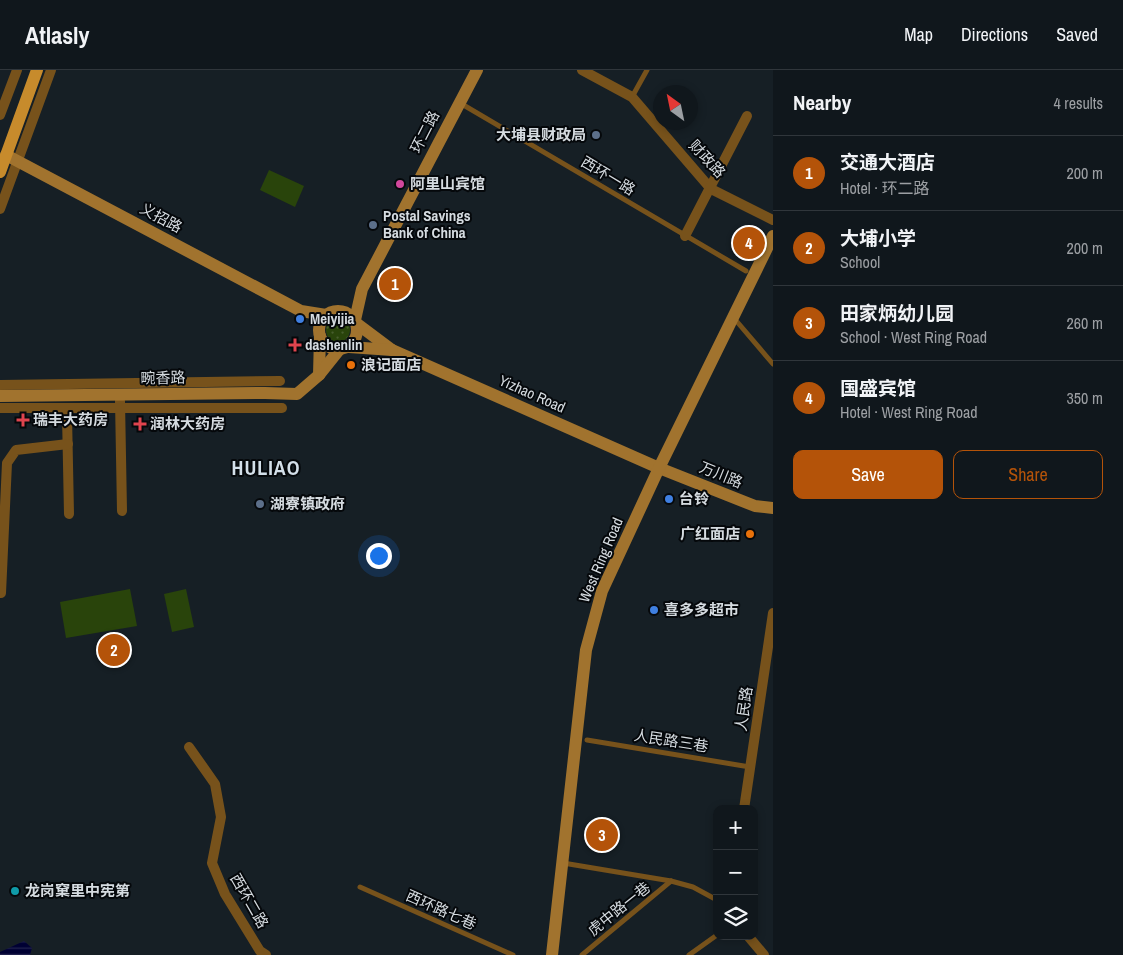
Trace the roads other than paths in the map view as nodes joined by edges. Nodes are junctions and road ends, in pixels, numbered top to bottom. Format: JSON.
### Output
{"nodes":[{"id":1,"x":17,"y":70,"type":"edge"},
{"id":2,"x":32,"y":70,"type":"edge"},
{"id":3,"x":37,"y":70,"type":"edge"},
{"id":4,"x":51,"y":70,"type":"edge"},
{"id":5,"x":477,"y":70,"type":"edge"},
{"id":6,"x":582,"y":70,"type":"edge"},
{"id":7,"x":647,"y":70,"type":"edge"},
{"id":8,"x":632,"y":97,"type":"junction"},
{"id":9,"x":459,"y":103,"type":"junction"},
{"id":10,"x":0,"y":115,"type":"edge"},
{"id":11,"x":747,"y":116,"type":"dead end"},
{"id":12,"x":5,"y":156,"type":"edge"},
{"id":13,"x":0,"y":172,"type":"edge"},
{"id":14,"x":711,"y":189,"type":"junction"},
{"id":15,"x":0,"y":209,"type":"edge"},
{"id":16,"x":773,"y":220,"type":"edge"},
{"id":17,"x":685,"y":236,"type":"junction"},
{"id":18,"x":773,"y":236,"type":"edge"},
{"id":19,"x":770,"y":252,"type":"edge"},
{"id":20,"x":746,"y":271,"type":"dead end"},
{"id":21,"x":362,"y":289,"type":"junction"},
{"id":22,"x":302,"y":311,"type":"junction"},
{"id":23,"x":332,"y":313,"type":"junction"},
{"id":24,"x":733,"y":317,"type":"junction"},
{"id":25,"x":355,"y":322,"type":"junction"},
{"id":26,"x":319,"y":334,"type":"junction"},
{"id":27,"x":344,"y":348,"type":"junction"},
{"id":28,"x":392,"y":350,"type":"junction"},
{"id":29,"x":773,"y":364,"type":"edge"},
{"id":30,"x":319,"y":375,"type":"junction"},
{"id":31,"x":280,"y":381,"type":"dead end"},
{"id":32,"x":0,"y":385,"type":"edge"},
{"id":33,"x":0,"y":396,"type":"edge"},
{"id":34,"x":120,"y":401,"type":"junction"},
{"id":35,"x":0,"y":408,"type":"edge"},
{"id":36,"x":282,"y":408,"type":"dead end"},
{"id":37,"x":67,"y":416,"type":"dead end"},
{"id":38,"x":68,"y":444,"type":"junction"},
{"id":39,"x":659,"y":468,"type":"junction"},
{"id":40,"x":773,"y":508,"type":"edge"},
{"id":41,"x":122,"y":511,"type":"dead end"},
{"id":42,"x":69,"y":514,"type":"dead end"},
{"id":43,"x":1,"y":593,"type":"edge"},
{"id":44,"x":773,"y":613,"type":"edge"},
{"id":45,"x":587,"y":740,"type":"dead end"},
{"id":46,"x":189,"y":747,"type":"dead end"},
{"id":47,"x":750,"y":767,"type":"junction"},
{"id":48,"x":745,"y":805,"type":"edge"},
{"id":49,"x":562,"y":863,"type":"junction"},
{"id":50,"x":671,"y":881,"type":"junction"},
{"id":51,"x":360,"y":887,"type":"dead end"},
{"id":52,"x":713,"y":898,"type":"edge"},
{"id":53,"x":713,"y":938,"type":"edge"},
{"id":54,"x":751,"y":940,"type":"edge"},
{"id":55,"x":266,"y":955,"type":"edge"},
{"id":56,"x":512,"y":955,"type":"edge"},
{"id":57,"x":552,"y":955,"type":"edge"},
{"id":58,"x":582,"y":955,"type":"edge"},
{"id":59,"x":689,"y":955,"type":"edge"},
{"id":60,"x":764,"y":955,"type":"edge"}],
"edges":[{"from":1,"to":10,"type":"street"},
{"from":2,"to":12,"type":"main road"},
{"from":3,"to":12,"type":"main road"},
{"from":4,"to":12,"type":"street"},
{"from":5,"to":9,"type":"main road","name":"环二路"},
{"from":6,"to":8,"type":"street","name":"财政路"},
{"from":7,"to":8,"type":"lane"},
{"from":8,"to":14,"type":"street","name":"财政路"},
{"from":9,"to":17,"type":"lane","name":"西环一路"},
{"from":9,"to":21,"type":"main road","name":"环二路"},
{"from":11,"to":14,"type":"street"},
{"from":12,"to":13,"type":"main road"},
{"from":12,"to":15,"type":"street"},
{"from":12,"to":22,"type":"main road","name":"义招路"},
{"from":14,"to":16,"type":"street","name":"财政路"},
{"from":14,"to":17,"type":"street"},
{"from":17,"to":20,"type":"lane","name":"西环一路"},
{"from":18,"to":19,"type":"main road","name":"West Ring Road"},
{"from":19,"to":24,"type":"main road","name":"West Ring Road"},
{"from":21,"to":23,"type":"main road"},
{"from":21,"to":25,"type":"main road"},
{"from":22,"to":23,"type":"main road"},
{"from":22,"to":26,"type":"main road"},
{"from":23,"to":25,"type":"main road"},
{"from":23,"to":26,"type":"main road"},
{"from":24,"to":29,"type":"lane"},
{"from":24,"to":39,"type":"main road","name":"West Ring Road"},
{"from":25,"to":27,"type":"main road"},
{"from":25,"to":28,"type":"main road"},
{"from":26,"to":27,"type":"main road"},
{"from":26,"to":30,"type":"main road"},
{"from":27,"to":28,"type":"main road"},
{"from":27,"to":30,"type":"main road","name":"畹香路"},
{"from":28,"to":39,"type":"main road","name":"Yizhao Road"},
{"from":30,"to":34,"type":"main road","name":"畹香路"},
{"from":31,"to":32,"type":"street"},
{"from":33,"to":34,"type":"main road","name":"畹香路"},
{"from":34,"to":35,"type":"street"},
{"from":34,"to":36,"type":"street"},
{"from":34,"to":41,"type":"street"},
{"from":37,"to":38,"type":"street"},
{"from":38,"to":42,"type":"street"},
{"from":38,"to":43,"type":"street"},
{"from":39,"to":40,"type":"main road","name":"万川路"},
{"from":39,"to":49,"type":"main road","name":"West Ring Road"},
{"from":44,"to":47,"type":"street","name":"人民路"},
{"from":45,"to":47,"type":"lane","name":"人民路三巷"},
{"from":46,"to":55,"type":"street","name":"西环二路"},
{"from":47,"to":48,"type":"street","name":"人民路"},
{"from":49,"to":50,"type":"lane"},
{"from":49,"to":57,"type":"main road","name":"West Ring Road"},
{"from":50,"to":52,"type":"lane"},
{"from":50,"to":58,"type":"lane","name":"虎中路一巷"},
{"from":51,"to":56,"type":"lane","name":"西环路七巷"},
{"from":53,"to":59,"type":"lane"},
{"from":54,"to":60,"type":"street"}]}
